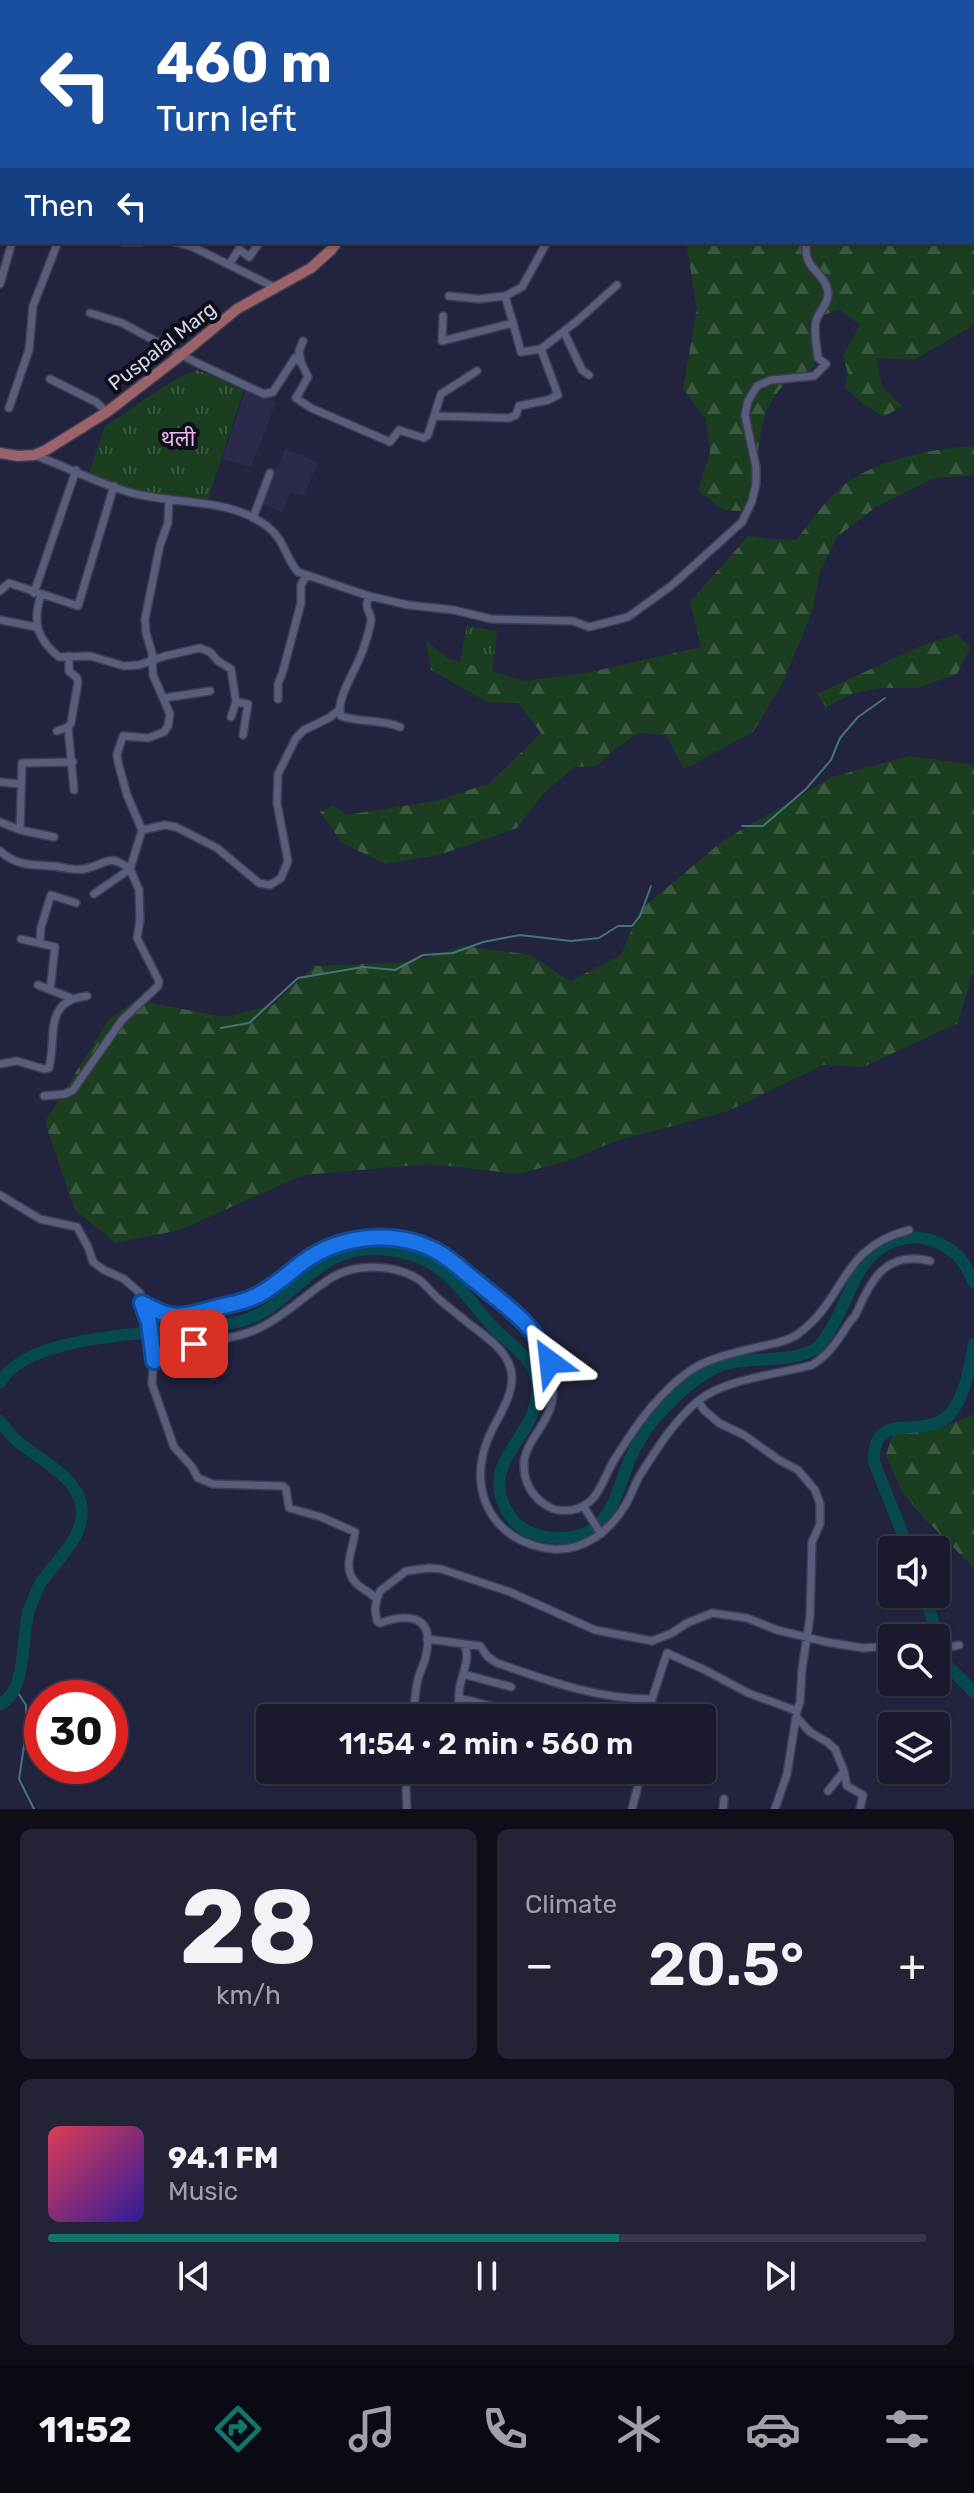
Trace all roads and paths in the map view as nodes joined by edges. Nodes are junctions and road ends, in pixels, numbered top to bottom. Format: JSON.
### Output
{"nodes":[{"id":1,"x":11,"y":244,"type":"edge"},
{"id":2,"x":57,"y":244,"type":"edge"},
{"id":3,"x":182,"y":244,"type":"edge"},
{"id":4,"x":259,"y":244,"type":"edge"},
{"id":5,"x":335,"y":244,"type":"edge"},
{"id":6,"x":546,"y":244,"type":"edge"},
{"id":7,"x":807,"y":244,"type":"edge"},
{"id":8,"x":229,"y":265,"type":"junction"},
{"id":9,"x":0,"y":284,"type":"edge"},
{"id":10,"x":617,"y":285,"type":"dead end"},
{"id":11,"x":274,"y":287,"type":"junction"},
{"id":12,"x":449,"y":296,"type":"dead end"},
{"id":13,"x":505,"y":296,"type":"junction"},
{"id":14,"x":90,"y":313,"type":"dead end"},
{"id":15,"x":443,"y":316,"type":"dead end"},
{"id":16,"x":513,"y":323,"type":"junction"},
{"id":17,"x":564,"y":332,"type":"junction"},
{"id":18,"x":303,"y":341,"type":"dead end"},
{"id":19,"x":541,"y":349,"type":"junction"},
{"id":20,"x":181,"y":355,"type":"junction"},
{"id":21,"x":301,"y":362,"type":"junction"},
{"id":22,"x":477,"y":371,"type":"dead end"},
{"id":23,"x":589,"y":375,"type":"dead end"},
{"id":24,"x":50,"y":379,"type":"dead end"},
{"id":25,"x":9,"y":408,"type":"dead end"},
{"id":26,"x":107,"y":412,"type":"junction"},
{"id":27,"x":434,"y":416,"type":"junction"},
{"id":28,"x":0,"y":453,"type":"edge"},
{"id":29,"x":34,"y":455,"type":"junction"},
{"id":30,"x":76,"y":470,"type":"junction"},
{"id":31,"x":270,"y":473,"type":"dead end"},
{"id":32,"x":114,"y":486,"type":"junction"},
{"id":33,"x":169,"y":499,"type":"junction"},
{"id":34,"x":253,"y":518,"type":"junction"},
{"id":35,"x":306,"y":576,"type":"junction"},
{"id":36,"x":0,"y":591,"type":"edge"},
{"id":37,"x":38,"y":594,"type":"junction"},
{"id":38,"x":369,"y":596,"type":"junction"},
{"id":39,"x":0,"y":620,"type":"edge"},
{"id":40,"x":36,"y":627,"type":"junction"},
{"id":41,"x":69,"y":656,"type":"junction"},
{"id":42,"x":152,"y":662,"type":"junction"},
{"id":43,"x":210,"y":691,"type":"dead end"},
{"id":44,"x":164,"y":698,"type":"junction"},
{"id":45,"x":278,"y":699,"type":"dead end"},
{"id":46,"x":236,"y":702,"type":"junction"},
{"id":47,"x":339,"y":710,"type":"junction"},
{"id":48,"x":231,"y":717,"type":"dead end"},
{"id":49,"x":68,"y":727,"type":"junction"},
{"id":50,"x":400,"y":727,"type":"dead end"},
{"id":51,"x":57,"y":731,"type":"dead end"},
{"id":52,"x":243,"y":735,"type":"dead end"},
{"id":53,"x":73,"y":762,"type":"junction"},
{"id":54,"x":0,"y":782,"type":"edge"},
{"id":55,"x":20,"y":784,"type":"junction"},
{"id":56,"x":74,"y":790,"type":"dead end"},
{"id":57,"x":0,"y":822,"type":"edge"},
{"id":58,"x":20,"y":830,"type":"junction"},
{"id":59,"x":142,"y":830,"type":"junction"},
{"id":60,"x":54,"y":837,"type":"dead end"},
{"id":61,"x":3,"y":854,"type":"edge"},
{"id":62,"x":0,"y":867,"type":"edge"},
{"id":63,"x":130,"y":869,"type":"junction"},
{"id":64,"x":94,"y":894,"type":"dead end"},
{"id":65,"x":76,"y":903,"type":"dead end"},
{"id":66,"x":21,"y":939,"type":"dead end"},
{"id":67,"x":40,"y":943,"type":"junction"},
{"id":68,"x":38,"y":985,"type":"dead end"},
{"id":69,"x":50,"y":990,"type":"junction"},
{"id":70,"x":87,"y":996,"type":"dead end"},
{"id":71,"x":71,"y":998,"type":"junction"},
{"id":72,"x":0,"y":1064,"type":"edge"},
{"id":73,"x":44,"y":1096,"type":"dead end"},
{"id":74,"x":0,"y":1195,"type":"edge"},
{"id":75,"x":909,"y":1230,"type":"dead end"},
{"id":76,"x":930,"y":1261,"type":"dead end"},
{"id":77,"x":142,"y":1303,"type":"junction"},
{"id":78,"x":154,"y":1361,"type":"junction"},
{"id":79,"x":698,"y":1401,"type":"junction"},
{"id":80,"x":585,"y":1509,"type":"junction"},
{"id":81,"x":601,"y":1533,"type":"junction"},
{"id":82,"x":377,"y":1599,"type":"junction"},
{"id":83,"x":807,"y":1638,"type":"junction"},
{"id":84,"x":427,"y":1639,"type":"junction"},
{"id":85,"x":656,"y":1640,"type":"junction"},
{"id":86,"x":464,"y":1645,"type":"junction"},
{"id":87,"x":957,"y":1646,"type":"dead end"},
{"id":88,"x":878,"y":1647,"type":"edge"},
{"id":89,"x":950,"y":1647,"type":"edge"},
{"id":90,"x":667,"y":1653,"type":"junction"},
{"id":91,"x":463,"y":1674,"type":"junction"},
{"id":92,"x":511,"y":1687,"type":"dead end"},
{"id":93,"x":459,"y":1698,"type":"junction"},
{"id":94,"x":652,"y":1699,"type":"junction"},
{"id":95,"x":414,"y":1704,"type":"edge"},
{"id":96,"x":458,"y":1704,"type":"edge"},
{"id":97,"x":483,"y":1704,"type":"edge"},
{"id":98,"x":652,"y":1704,"type":"edge"},
{"id":99,"x":797,"y":1714,"type":"junction"},
{"id":100,"x":844,"y":1771,"type":"junction"},
{"id":101,"x":407,"y":1784,"type":"edge"},
{"id":102,"x":638,"y":1784,"type":"edge"},
{"id":103,"x":828,"y":1791,"type":"dead end"},
{"id":104,"x":724,"y":1799,"type":"dead end"},
{"id":105,"x":407,"y":1809,"type":"edge"},
{"id":106,"x":632,"y":1809,"type":"edge"},
{"id":107,"x":723,"y":1809,"type":"edge"},
{"id":108,"x":775,"y":1809,"type":"edge"},
{"id":109,"x":860,"y":1809,"type":"edge"}],
"edges":[{"from":1,"to":9,"type":"street"},
{"from":2,"to":25,"type":"street"},
{"from":3,"to":8,"type":"street"},
{"from":4,"to":8,"type":"street"},
{"from":5,"to":11,"type":"main road","name":"Puspalal Marg"},
{"from":6,"to":13,"type":"street"},
{"from":7,"to":38,"type":"street"},
{"from":8,"to":11,"type":"street"},
{"from":10,"to":17,"type":"street"},
{"from":11,"to":20,"type":"main road","name":"Puspalal Marg"},
{"from":12,"to":13,"type":"street"},
{"from":13,"to":16,"type":"street"},
{"from":14,"to":20,"type":"street"},
{"from":15,"to":16,"type":"street"},
{"from":16,"to":19,"type":"street"},
{"from":17,"to":19,"type":"street"},
{"from":17,"to":23,"type":"street"},
{"from":18,"to":21,"type":"street"},
{"from":19,"to":27,"type":"street"},
{"from":20,"to":21,"type":"street"},
{"from":20,"to":26,"type":"main road","name":"Puspalal Marg"},
{"from":21,"to":27,"type":"street"},
{"from":22,"to":27,"type":"street"},
{"from":24,"to":26,"type":"street"},
{"from":26,"to":29,"type":"main road","name":"Puspalal Marg"},
{"from":28,"to":29,"type":"main road"},
{"from":29,"to":30,"type":"street"},
{"from":30,"to":32,"type":"street"},
{"from":30,"to":37,"type":"street"},
{"from":31,"to":34,"type":"street"},
{"from":32,"to":33,"type":"street"},
{"from":32,"to":37,"type":"street"},
{"from":33,"to":34,"type":"street"},
{"from":33,"to":42,"type":"street"},
{"from":34,"to":35,"type":"street"},
{"from":35,"to":38,"type":"street"},
{"from":35,"to":45,"type":"street"},
{"from":36,"to":37,"type":"street"},
{"from":37,"to":40,"type":"street"},
{"from":38,"to":47,"type":"street"},
{"from":39,"to":40,"type":"street"},
{"from":40,"to":41,"type":"street"},
{"from":41,"to":42,"type":"street"},
{"from":41,"to":49,"type":"street"},
{"from":42,"to":44,"type":"street"},
{"from":42,"to":46,"type":"street"},
{"from":43,"to":44,"type":"street"},
{"from":44,"to":59,"type":"street"},
{"from":46,"to":48,"type":"street"},
{"from":46,"to":52,"type":"street"},
{"from":47,"to":50,"type":"street"},
{"from":47,"to":59,"type":"street"},
{"from":49,"to":51,"type":"street"},
{"from":49,"to":53,"type":"street"},
{"from":53,"to":55,"type":"street"},
{"from":53,"to":56,"type":"street"},
{"from":54,"to":55,"type":"street"},
{"from":55,"to":58,"type":"street"},
{"from":57,"to":58,"type":"street"},
{"from":58,"to":60,"type":"street"},
{"from":59,"to":63,"type":"street"},
{"from":61,"to":62,"type":"street"},
{"from":61,"to":63,"type":"street"},
{"from":63,"to":64,"type":"street"},
{"from":63,"to":73,"type":"street"},
{"from":65,"to":67,"type":"street"},
{"from":66,"to":67,"type":"street"},
{"from":67,"to":69,"type":"street"},
{"from":68,"to":69,"type":"street"},
{"from":69,"to":71,"type":"street"},
{"from":70,"to":71,"type":"street"},
{"from":71,"to":72,"type":"street"},
{"from":74,"to":77,"type":"street"},
{"from":75,"to":80,"type":"street"},
{"from":76,"to":79,"type":"street"},
{"from":77,"to":78,"type":"street"},
{"from":77,"to":80,"type":"street"},
{"from":78,"to":81,"type":"street"},
{"from":78,"to":82,"type":"street"},
{"from":79,"to":81,"type":"street"},
{"from":79,"to":83,"type":"street"},
{"from":80,"to":81,"type":"street"},
{"from":82,"to":84,"type":"street"},
{"from":82,"to":85,"type":"street"},
{"from":83,"to":85,"type":"street"},
{"from":83,"to":88,"type":"street"},
{"from":83,"to":99,"type":"street"},
{"from":84,"to":86,"type":"street"},
{"from":84,"to":95,"type":"street"},
{"from":85,"to":90,"type":"street"},
{"from":86,"to":91,"type":"street"},
{"from":86,"to":94,"type":"street"},
{"from":87,"to":89,"type":"street"},
{"from":90,"to":94,"type":"street"},
{"from":90,"to":99,"type":"street"},
{"from":91,"to":92,"type":"street"},
{"from":91,"to":93,"type":"street"},
{"from":93,"to":96,"type":"street"},
{"from":93,"to":97,"type":"street"},
{"from":94,"to":98,"type":"street"},
{"from":99,"to":100,"type":"street"},
{"from":99,"to":108,"type":"street"},
{"from":100,"to":103,"type":"street"},
{"from":100,"to":109,"type":"street"},
{"from":101,"to":105,"type":"street"},
{"from":102,"to":106,"type":"street"},
{"from":104,"to":107,"type":"street"}]}
